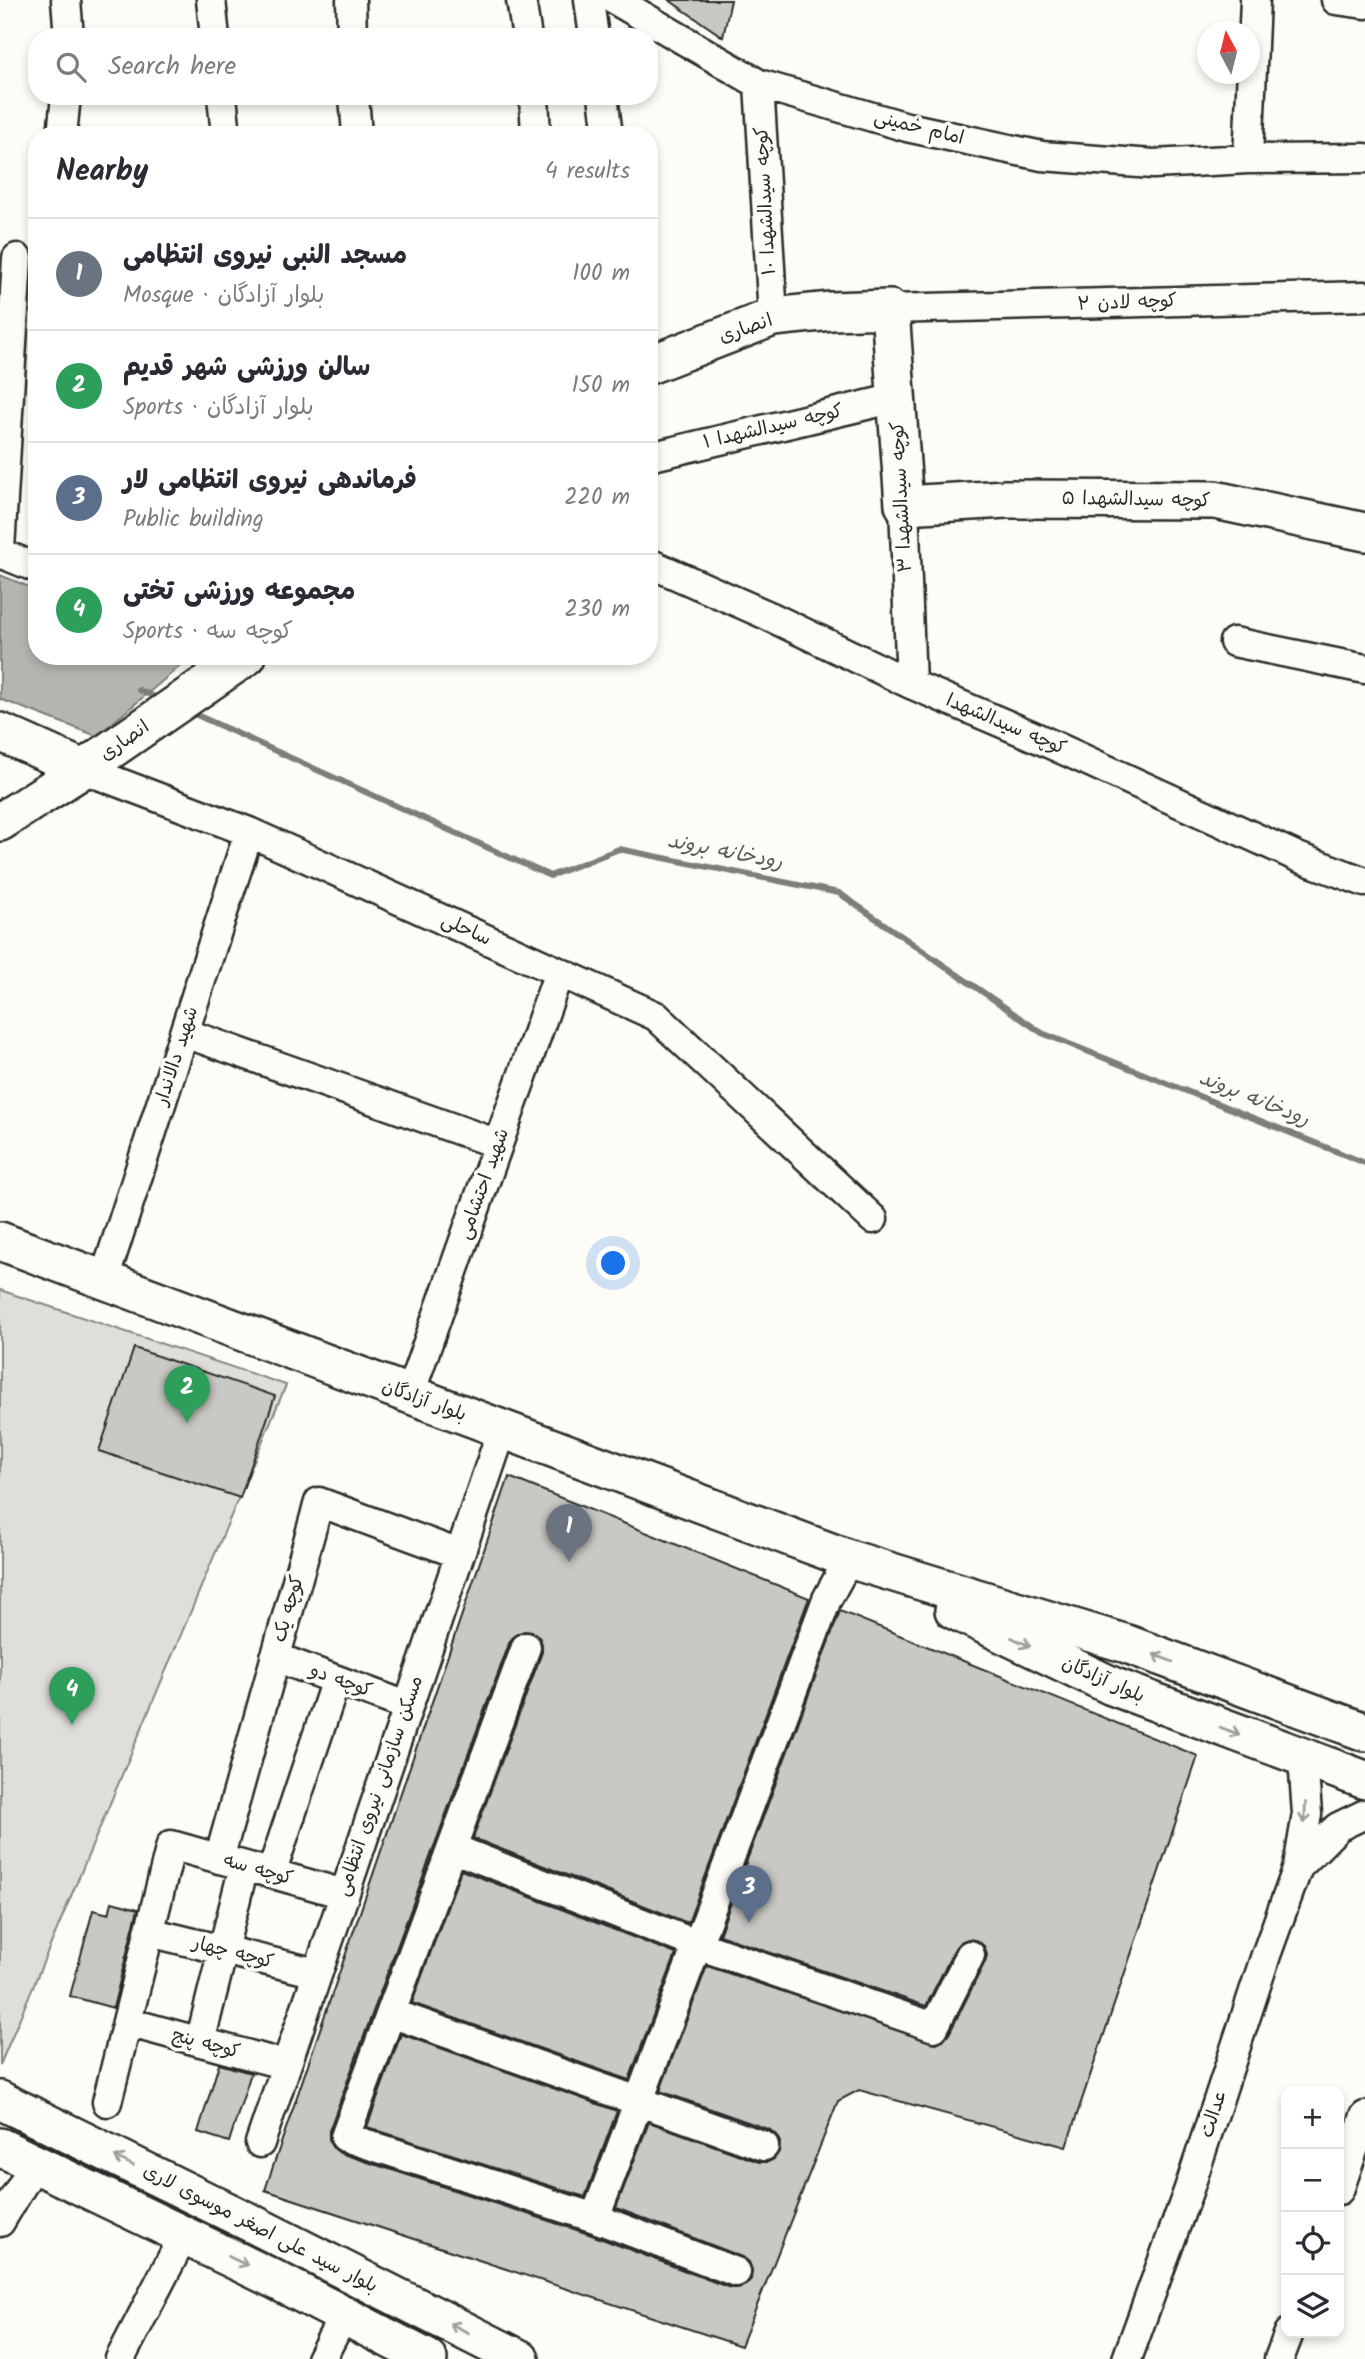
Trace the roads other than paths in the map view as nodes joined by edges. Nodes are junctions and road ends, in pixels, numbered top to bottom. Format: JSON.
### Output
{"nodes":[{"id":1,"x":66,"y":0,"type":"edge"},
{"id":2,"x":211,"y":0,"type":"edge"},
{"id":3,"x":351,"y":0,"type":"edge"},
{"id":4,"x":521,"y":0,"type":"edge"},
{"id":5,"x":589,"y":0,"type":"edge"},
{"id":6,"x":615,"y":0,"type":"edge"},
{"id":7,"x":1255,"y":0,"type":"edge"},
{"id":8,"x":1336,"y":0,"type":"edge"},
{"id":9,"x":1365,"y":5,"type":"edge"},
{"id":10,"x":68,"y":28,"type":"edge"},
{"id":11,"x":214,"y":28,"type":"edge"},
{"id":12,"x":352,"y":28,"type":"edge"},
{"id":13,"x":526,"y":28,"type":"edge"},
{"id":14,"x":593,"y":28,"type":"edge"},
{"id":15,"x":759,"y":85,"type":"junction"},
{"id":16,"x":65,"y":105,"type":"edge"},
{"id":17,"x":223,"y":105,"type":"edge"},
{"id":18,"x":355,"y":105,"type":"edge"},
{"id":19,"x":534,"y":105,"type":"edge"},
{"id":20,"x":604,"y":105,"type":"edge"},
{"id":21,"x":63,"y":126,"type":"edge"},
{"id":22,"x":225,"y":126,"type":"edge"},
{"id":23,"x":356,"y":126,"type":"edge"},
{"id":24,"x":536,"y":126,"type":"edge"},
{"id":25,"x":607,"y":126,"type":"edge"},
{"id":26,"x":1365,"y":158,"type":"edge"},
{"id":27,"x":1248,"y":159,"type":"junction"},
{"id":28,"x":12,"y":259,"type":"edge"},
{"id":29,"x":1365,"y":296,"type":"edge"},
{"id":30,"x":890,"y":309,"type":"junction"},
{"id":31,"x":773,"y":317,"type":"junction"},
{"id":32,"x":658,"y":362,"type":"edge"},
{"id":33,"x":896,"y":398,"type":"junction"},
{"id":34,"x":658,"y":455,"type":"edge"},
{"id":35,"x":904,"y":505,"type":"junction"},
{"id":36,"x":1365,"y":532,"type":"edge"},
{"id":37,"x":0,"y":552,"type":"edge"},
{"id":38,"x":28,"y":564,"type":"edge"},
{"id":39,"x":658,"y":567,"type":"edge"},
{"id":40,"x":1234,"y":642,"type":"dead end"},
{"id":41,"x":234,"y":665,"type":"edge"},
{"id":42,"x":1365,"y":668,"type":"edge"},
{"id":43,"x":911,"y":684,"type":"junction"},
{"id":44,"x":0,"y":732,"type":"edge"},
{"id":45,"x":83,"y":769,"type":"junction"},
{"id":46,"x":0,"y":822,"type":"edge"},
{"id":47,"x":249,"y":832,"type":"junction"},
{"id":48,"x":1365,"y":882,"type":"edge"},
{"id":49,"x":559,"y":972,"type":"junction"},
{"id":50,"x":185,"y":1033,"type":"junction"},
{"id":51,"x":498,"y":1144,"type":"junction"},
{"id":52,"x":873,"y":1219,"type":"dead end"},
{"id":53,"x":0,"y":1241,"type":"edge"},
{"id":54,"x":104,"y":1280,"type":"junction"},
{"id":55,"x":409,"y":1396,"type":"junction"},
{"id":56,"x":502,"y":1430,"type":"junction"},
{"id":57,"x":459,"y":1554,"type":"junction"},
{"id":58,"x":849,"y":1559,"type":"junction"},
{"id":59,"x":526,"y":1647,"type":"dead end"},
{"id":60,"x":275,"y":1657,"type":"junction"},
{"id":61,"x":336,"y":1680,"type":"junction"},
{"id":62,"x":408,"y":1706,"type":"junction"},
{"id":63,"x":1365,"y":1732,"type":"edge"},
{"id":64,"x":1303,"y":1758,"type":"junction"},
{"id":65,"x":1365,"y":1780,"type":"edge"},
{"id":66,"x":1365,"y":1814,"type":"edge"},
{"id":67,"x":452,"y":1848,"type":"junction"},
{"id":68,"x":232,"y":1863,"type":"junction"},
{"id":69,"x":1298,"y":1867,"type":"junction"},
{"id":70,"x":271,"y":1874,"type":"junction"},
{"id":71,"x":344,"y":1894,"type":"junction"},
{"id":72,"x":149,"y":1932,"type":"junction"},
{"id":73,"x":698,"y":1945,"type":"junction"},
{"id":74,"x":222,"y":1950,"type":"junction"},
{"id":75,"x":970,"y":1955,"type":"dead end"},
{"id":76,"x":317,"y":1973,"type":"junction"},
{"id":77,"x":391,"y":2013,"type":"junction"},
{"id":78,"x":127,"y":2022,"type":"junction"},
{"id":79,"x":200,"y":2042,"type":"junction"},
{"id":80,"x":286,"y":2065,"type":"junction"},
{"id":81,"x":0,"y":2100,"type":"edge"},
{"id":82,"x":107,"y":2102,"type":"dead end"},
{"id":83,"x":639,"y":2102,"type":"junction"},
{"id":84,"x":1365,"y":2116,"type":"edge"},
{"id":85,"x":260,"y":2143,"type":"dead end"},
{"id":86,"x":764,"y":2146,"type":"dead end"},
{"id":87,"x":0,"y":2147,"type":"edge"},
{"id":88,"x":34,"y":2165,"type":"junction"},
{"id":89,"x":1344,"y":2176,"type":"edge"},
{"id":90,"x":595,"y":2218,"type":"junction"},
{"id":91,"x":0,"y":2222,"type":"edge"},
{"id":92,"x":184,"y":2235,"type":"junction"},
{"id":93,"x":736,"y":2272,"type":"dead end"},
{"id":94,"x":344,"y":2315,"type":"junction"},
{"id":95,"x":1287,"y":2338,"type":"edge"},
{"id":96,"x":120,"y":2359,"type":"edge"},
{"id":97,"x":321,"y":2359,"type":"edge"},
{"id":98,"x":428,"y":2359,"type":"edge"},
{"id":99,"x":520,"y":2359,"type":"edge"},
{"id":100,"x":1127,"y":2359,"type":"edge"},
{"id":101,"x":1279,"y":2359,"type":"edge"}],
"edges":[{"from":1,"to":10,"type":"street"},
{"from":2,"to":11,"type":"street"},
{"from":3,"to":12,"type":"street"},
{"from":4,"to":13,"type":"street"},
{"from":5,"to":14,"type":"street"},
{"from":6,"to":15,"type":"street","name":"امام خمینی"},
{"from":7,"to":27,"type":"street"},
{"from":8,"to":9,"type":"street"},
{"from":15,"to":27,"type":"street","name":"امام خمینی"},
{"from":15,"to":31,"type":"street","name":"کوچه سیدالشهدا ۱۰"},
{"from":16,"to":21,"type":"street"},
{"from":17,"to":22,"type":"street"},
{"from":18,"to":23,"type":"street"},
{"from":19,"to":24,"type":"street"},
{"from":20,"to":25,"type":"street"},
{"from":26,"to":27,"type":"street","name":"امام خمینی"},
{"from":28,"to":37,"type":"street"},
{"from":29,"to":30,"type":"street","name":"کوچه لادن ۲"},
{"from":30,"to":31,"type":"main road","name":"انصاری"},
{"from":30,"to":33,"type":"main road","name":"کوچه سیدالشهدا ۳"},
{"from":31,"to":32,"type":"main road","name":"انصاری"},
{"from":33,"to":34,"type":"street","name":"کوچه سیدالشهدا ۱"},
{"from":33,"to":35,"type":"main road","name":"کوچه سیدالشهدا ۳"},
{"from":35,"to":36,"type":"main road","name":"کوچه سیدالشهدا ۵"},
{"from":35,"to":43,"type":"street","name":"کوچه سیدالشهدا ۳"},
{"from":37,"to":38,"type":"street"},
{"from":39,"to":43,"type":"street","name":"کوچه سیدالشهدا"},
{"from":40,"to":42,"type":"street"},
{"from":41,"to":45,"type":"main road","name":"انصاری"},
{"from":43,"to":48,"type":"street","name":"کوچه سیدالشهدا"},
{"from":44,"to":45,"type":"main road","name":"ساحلی"},
{"from":45,"to":46,"type":"main road","name":"انصاری"},
{"from":45,"to":47,"type":"street","name":"ساحلی"},
{"from":47,"to":49,"type":"street","name":"ساحلی"},
{"from":47,"to":50,"type":"street","name":"شهید دالاندار"},
{"from":49,"to":51,"type":"street","name":"شهید احتشامی"},
{"from":49,"to":52,"type":"street","name":"ساحلی"},
{"from":50,"to":51,"type":"street"},
{"from":50,"to":54,"type":"street","name":"شهید دالاندار"},
{"from":51,"to":55,"type":"street","name":"شهید احتشامی"},
{"from":53,"to":54,"type":"main road","name":"بلوار آزادگان"},
{"from":54,"to":55,"type":"main road","name":"بلوار آزادگان"},
{"from":55,"to":56,"type":"main road","name":"بلوار آزادگان"},
{"from":56,"to":57,"type":"street","name":"مسکن سازمانی نیروی انتظامی"},
{"from":56,"to":58,"type":"main road","name":"بلوار آزادگان"},
{"from":57,"to":60,"type":"street","name":"کوچه یک"},
{"from":57,"to":62,"type":"street","name":"مسکن سازمانی نیروی انتظامی"},
{"from":63,"to":58,"type":"main road","name":"بلوار آزادگان","one_way":true},
{"from":58,"to":64,"type":"main road","name":"بلوار آزادگان","one_way":true},
{"from":58,"to":73,"type":"street"},
{"from":59,"to":67,"type":"street"},
{"from":60,"to":61,"type":"street","name":"کوچه دو"},
{"from":60,"to":68,"type":"street","name":"کوچه یک"},
{"from":61,"to":62,"type":"street","name":"کوچه دو"},
{"from":61,"to":70,"type":"street"},
{"from":62,"to":71,"type":"street","name":"مسکن سازمانی نیروی انتظامی"},
{"from":64,"to":65,"type":"main road","name":"بلوار آزادگان"},
{"from":64,"to":69,"type":"street","one_way":true},
{"from":66,"to":69,"type":"street"},
{"from":67,"to":73,"type":"street"},
{"from":67,"to":77,"type":"street"},
{"from":68,"to":70,"type":"street","name":"کوچه سه"},
{"from":68,"to":72,"type":"street","name":"کوچه سه"},
{"from":68,"to":74,"type":"street","name":"کوچه یک"},
{"from":69,"to":100,"type":"street","name":"عدالت"},
{"from":70,"to":71,"type":"street","name":"کوچه سه"},
{"from":71,"to":76,"type":"street","name":"مسکن سازمانی نیروی انتظامی"},
{"from":72,"to":74,"type":"street","name":"کوچه چهار"},
{"from":72,"to":78,"type":"street"},
{"from":73,"to":75,"type":"street"},
{"from":73,"to":83,"type":"street"},
{"from":74,"to":76,"type":"street","name":"کوچه چهار"},
{"from":74,"to":79,"type":"street","name":"کوچه یک"},
{"from":76,"to":80,"type":"street","name":"مسکن سازمانی نیروی انتظامی"},
{"from":77,"to":83,"type":"street"},
{"from":77,"to":90,"type":"street"},
{"from":78,"to":79,"type":"street","name":"کوچه پنج"},
{"from":78,"to":82,"type":"street"},
{"from":79,"to":80,"type":"street","name":"کوچه پنج"},
{"from":80,"to":85,"type":"street","name":"مسکن سازمانی نیروی انتظامی"},
{"from":99,"to":81,"type":"main road","name":"بلوار سید علی اصغر موسوی لاری","one_way":true},
{"from":83,"to":86,"type":"street"},
{"from":83,"to":90,"type":"street"},
{"from":84,"to":89,"type":"street"},
{"from":87,"to":88,"type":"main road","name":"بلوار سید علی اصغر موسوی لاری"},
{"from":88,"to":91,"type":"street"},
{"from":88,"to":92,"type":"main road","name":"بلوار سید علی اصغر موسوی لاری"},
{"from":90,"to":93,"type":"street"},
{"from":92,"to":94,"type":"main road","name":"بلوار سید علی اصغر موسوی لاری","one_way":true},
{"from":92,"to":96,"type":"street"},
{"from":94,"to":97,"type":"street"},
{"from":94,"to":98,"type":"main road","name":"بلوار سید علی اصغر موسوی لاری"},
{"from":95,"to":101,"type":"street"}]}
